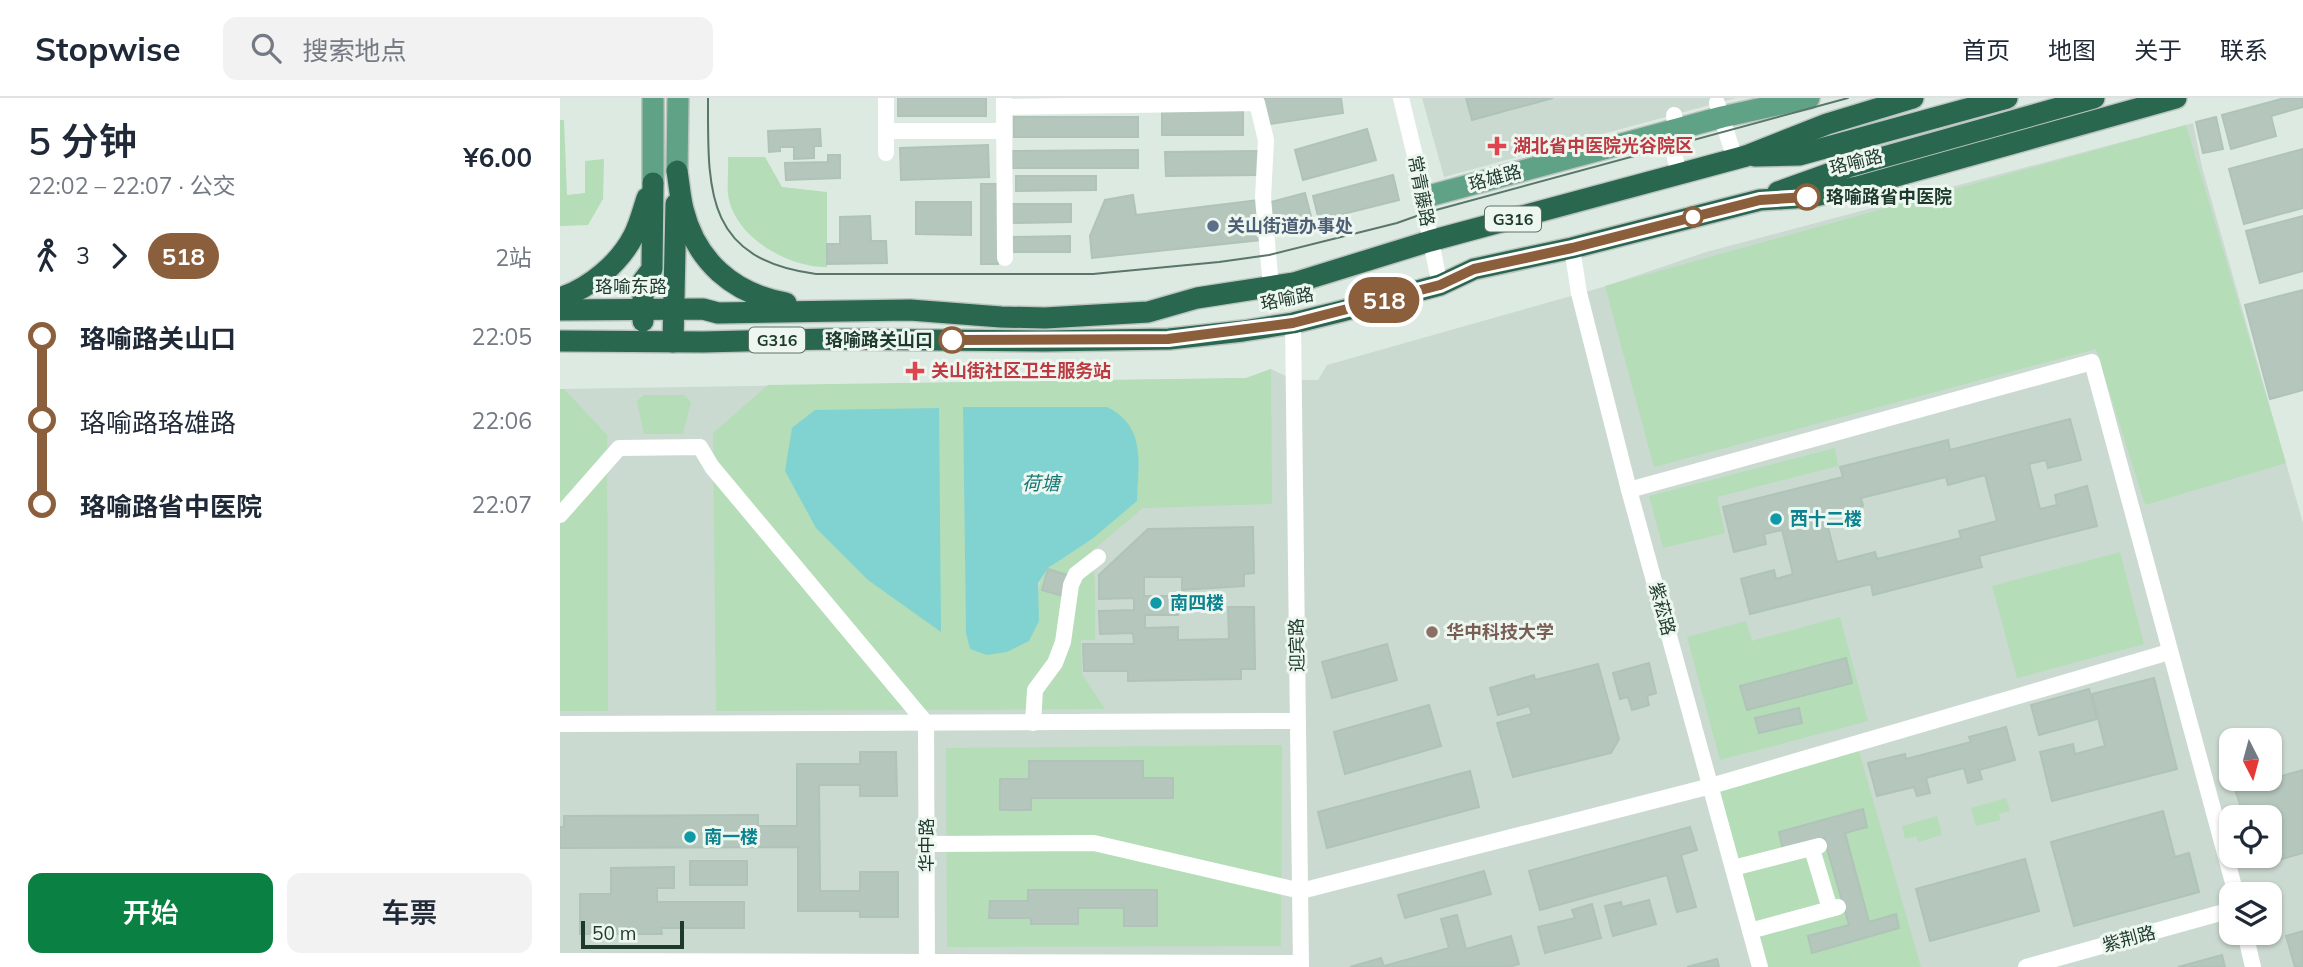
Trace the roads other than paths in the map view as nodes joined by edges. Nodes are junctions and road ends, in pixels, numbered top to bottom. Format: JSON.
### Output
{"nodes":[{"id":1,"x":653,"y":98,"type":"edge"},
{"id":2,"x":678,"y":98,"type":"edge"},
{"id":3,"x":886,"y":98,"type":"edge"},
{"id":4,"x":1401,"y":98,"type":"edge"},
{"id":5,"x":1809,"y":98,"type":"edge"},
{"id":6,"x":1913,"y":98,"type":"edge"},
{"id":7,"x":2007,"y":98,"type":"edge"},
{"id":8,"x":2094,"y":98,"type":"edge"},
{"id":9,"x":2176,"y":98,"type":"edge"},
{"id":10,"x":1257,"y":101,"type":"edge"},
{"id":11,"x":1004,"y":102,"type":"edge"},
{"id":12,"x":1720,"y":110,"type":"junction"},
{"id":13,"x":1672,"y":124,"type":"junction"},
{"id":14,"x":886,"y":131,"type":"junction"},
{"id":15,"x":1004,"y":131,"type":"junction"},
{"id":16,"x":886,"y":153,"type":"dead end"},
{"id":17,"x":1740,"y":157,"type":"junction"},
{"id":18,"x":677,"y":171,"type":"junction"},
{"id":19,"x":1679,"y":174,"type":"junction"},
{"id":20,"x":653,"y":183,"type":"junction"},
{"id":21,"x":1425,"y":197,"type":"junction"},
{"id":22,"x":1760,"y":200,"type":"junction"},
{"id":23,"x":1430,"y":241,"type":"junction"},
{"id":24,"x":1572,"y":248,"type":"junction"},
{"id":25,"x":1005,"y":258,"type":"dead end"},
{"id":26,"x":1440,"y":285,"type":"junction"},
{"id":27,"x":1271,"y":288,"type":"junction"},
{"id":28,"x":560,"y":298,"type":"edge"},
{"id":29,"x":703,"y":309,"type":"joint"},
{"id":30,"x":819,"y":309,"type":"junction"},
{"id":31,"x":560,"y":310,"type":"edge"},
{"id":32,"x":643,"y":310,"type":"junction"},
{"id":33,"x":673,"y":310,"type":"junction"},
{"id":34,"x":1293,"y":323,"type":"junction"},
{"id":35,"x":560,"y":341,"type":"edge"},
{"id":36,"x":643,"y":341,"type":"junction"},
{"id":37,"x":673,"y":342,"type":"junction"},
{"id":38,"x":1629,"y":490,"type":"junction"},
{"id":39,"x":560,"y":515,"type":"edge"},
{"id":40,"x":1098,"y":557,"type":"dead end"},
{"id":41,"x":2169,"y":652,"type":"junction"},
{"id":42,"x":1298,"y":721,"type":"junction"},
{"id":43,"x":926,"y":723,"type":"junction"},
{"id":44,"x":1033,"y":723,"type":"junction"},
{"id":45,"x":560,"y":724,"type":"edge"},
{"id":46,"x":1711,"y":786,"type":"junction"},
{"id":47,"x":927,"y":844,"type":"junction"},
{"id":48,"x":1733,"y":868,"type":"junction"},
{"id":49,"x":2232,"y":882,"type":"edge"},
{"id":50,"x":1301,"y":891,"type":"junction"},
{"id":51,"x":2219,"y":913,"type":"edge"},
{"id":52,"x":1750,"y":931,"type":"junction"},
{"id":53,"x":2248,"y":945,"type":"edge"},
{"id":54,"x":560,"y":961,"type":"edge"},
{"id":55,"x":927,"y":964,"type":"edge"},
{"id":56,"x":1301,"y":965,"type":"edge"},
{"id":57,"x":1760,"y":967,"type":"edge"},
{"id":58,"x":2026,"y":967,"type":"edge"},
{"id":59,"x":2253,"y":967,"type":"edge"}],
"edges":[{"from":1,"to":20,"type":"main road"},
{"from":2,"to":18,"type":"main road"},
{"from":3,"to":14,"type":"street"},
{"from":4,"to":21,"type":"street","name":"常青藤路"},
{"from":5,"to":12,"type":"main road","name":"珞雄路"},
{"from":6,"to":17,"type":"highway","name":"珞喻路","number":"G316"},
{"from":7,"to":17,"type":"highway"},
{"from":8,"to":22,"type":"highway"},
{"from":9,"to":22,"type":"highway","name":"珞喻路","number":"G316"},
{"from":10,"to":11,"type":"street"},
{"from":10,"to":27,"type":"street"},
{"from":11,"to":15,"type":"street"},
{"from":12,"to":13,"type":"main road","name":"珞雄路"},
{"from":12,"to":17,"type":"street"},
{"from":13,"to":19,"type":"street"},
{"from":13,"to":21,"type":"main road","name":"珞雄路"},
{"from":14,"to":15,"type":"street"},
{"from":14,"to":16,"type":"street"},
{"from":15,"to":25,"type":"street"},
{"from":17,"to":19,"type":"highway","name":"珞喻路","number":"G316"},
{"from":18,"to":30,"type":"highway"},
{"from":18,"to":33,"type":"highway"},
{"from":19,"to":23,"type":"highway","name":"珞喻路","number":"G316"},
{"from":20,"to":28,"type":"highway"},
{"from":20,"to":32,"type":"highway"},
{"from":21,"to":23,"type":"street","name":"常青藤路"},
{"from":22,"to":24,"type":"highway","name":"珞喻路","number":"G316"},
{"from":23,"to":26,"type":"street","name":"常青藤路"},
{"from":23,"to":27,"type":"highway","name":"珞喻路","number":"G316"},
{"from":24,"to":26,"type":"highway","name":"珞喻路","number":"G316"},
{"from":24,"to":38,"type":"street","name":"紫菘路"},
{"from":26,"to":34,"type":"highway","name":"珞喻路","number":"G316"},
{"from":27,"to":30,"type":"highway","name":"珞喻路","number":"G316"},
{"from":29,"to":30,"type":"highway","name":"珞喻路","number":"G316"},
{"from":29,"to":33,"type":"highway","name":"珞喻东路","number":"G316"},
{"from":31,"to":32,"type":"highway","name":"珞喻东路","number":"G316"},
{"from":32,"to":33,"type":"highway","name":"珞喻东路","number":"G316"},
{"from":32,"to":36,"type":"highway"},
{"from":33,"to":37,"type":"highway"},
{"from":34,"to":37,"type":"highway","name":"珞喻路","number":"G316"},
{"from":34,"to":42,"type":"street","name":"迎宾路"},
{"from":35,"to":36,"type":"highway","number":"G316"},
{"from":36,"to":37,"type":"highway","number":"G316"},
{"from":38,"to":41,"type":"street"},
{"from":38,"to":46,"type":"street","name":"紫菘路"},
{"from":39,"to":43,"type":"street"},
{"from":40,"to":44,"type":"street"},
{"from":41,"to":46,"type":"street"},
{"from":41,"to":49,"type":"street"},
{"from":42,"to":44,"type":"street"},
{"from":42,"to":50,"type":"street","name":"迎宾路"},
{"from":43,"to":44,"type":"street"},
{"from":43,"to":45,"type":"street"},
{"from":43,"to":47,"type":"street","name":"华中路"},
{"from":46,"to":48,"type":"street","name":"紫菘路"},
{"from":46,"to":50,"type":"street"},
{"from":47,"to":50,"type":"street"},
{"from":47,"to":55,"type":"street","name":"华中路"},
{"from":48,"to":52,"type":"street","name":"紫菘路"},
{"from":48,"to":52,"type":"street"},
{"from":50,"to":56,"type":"street","name":"迎宾路"},
{"from":51,"to":58,"type":"street","name":"紫荆路"},
{"from":52,"to":57,"type":"street","name":"紫菘路"},
{"from":53,"to":59,"type":"street"},
{"from":54,"to":55,"type":"street"},
{"from":55,"to":56,"type":"street"}]}
